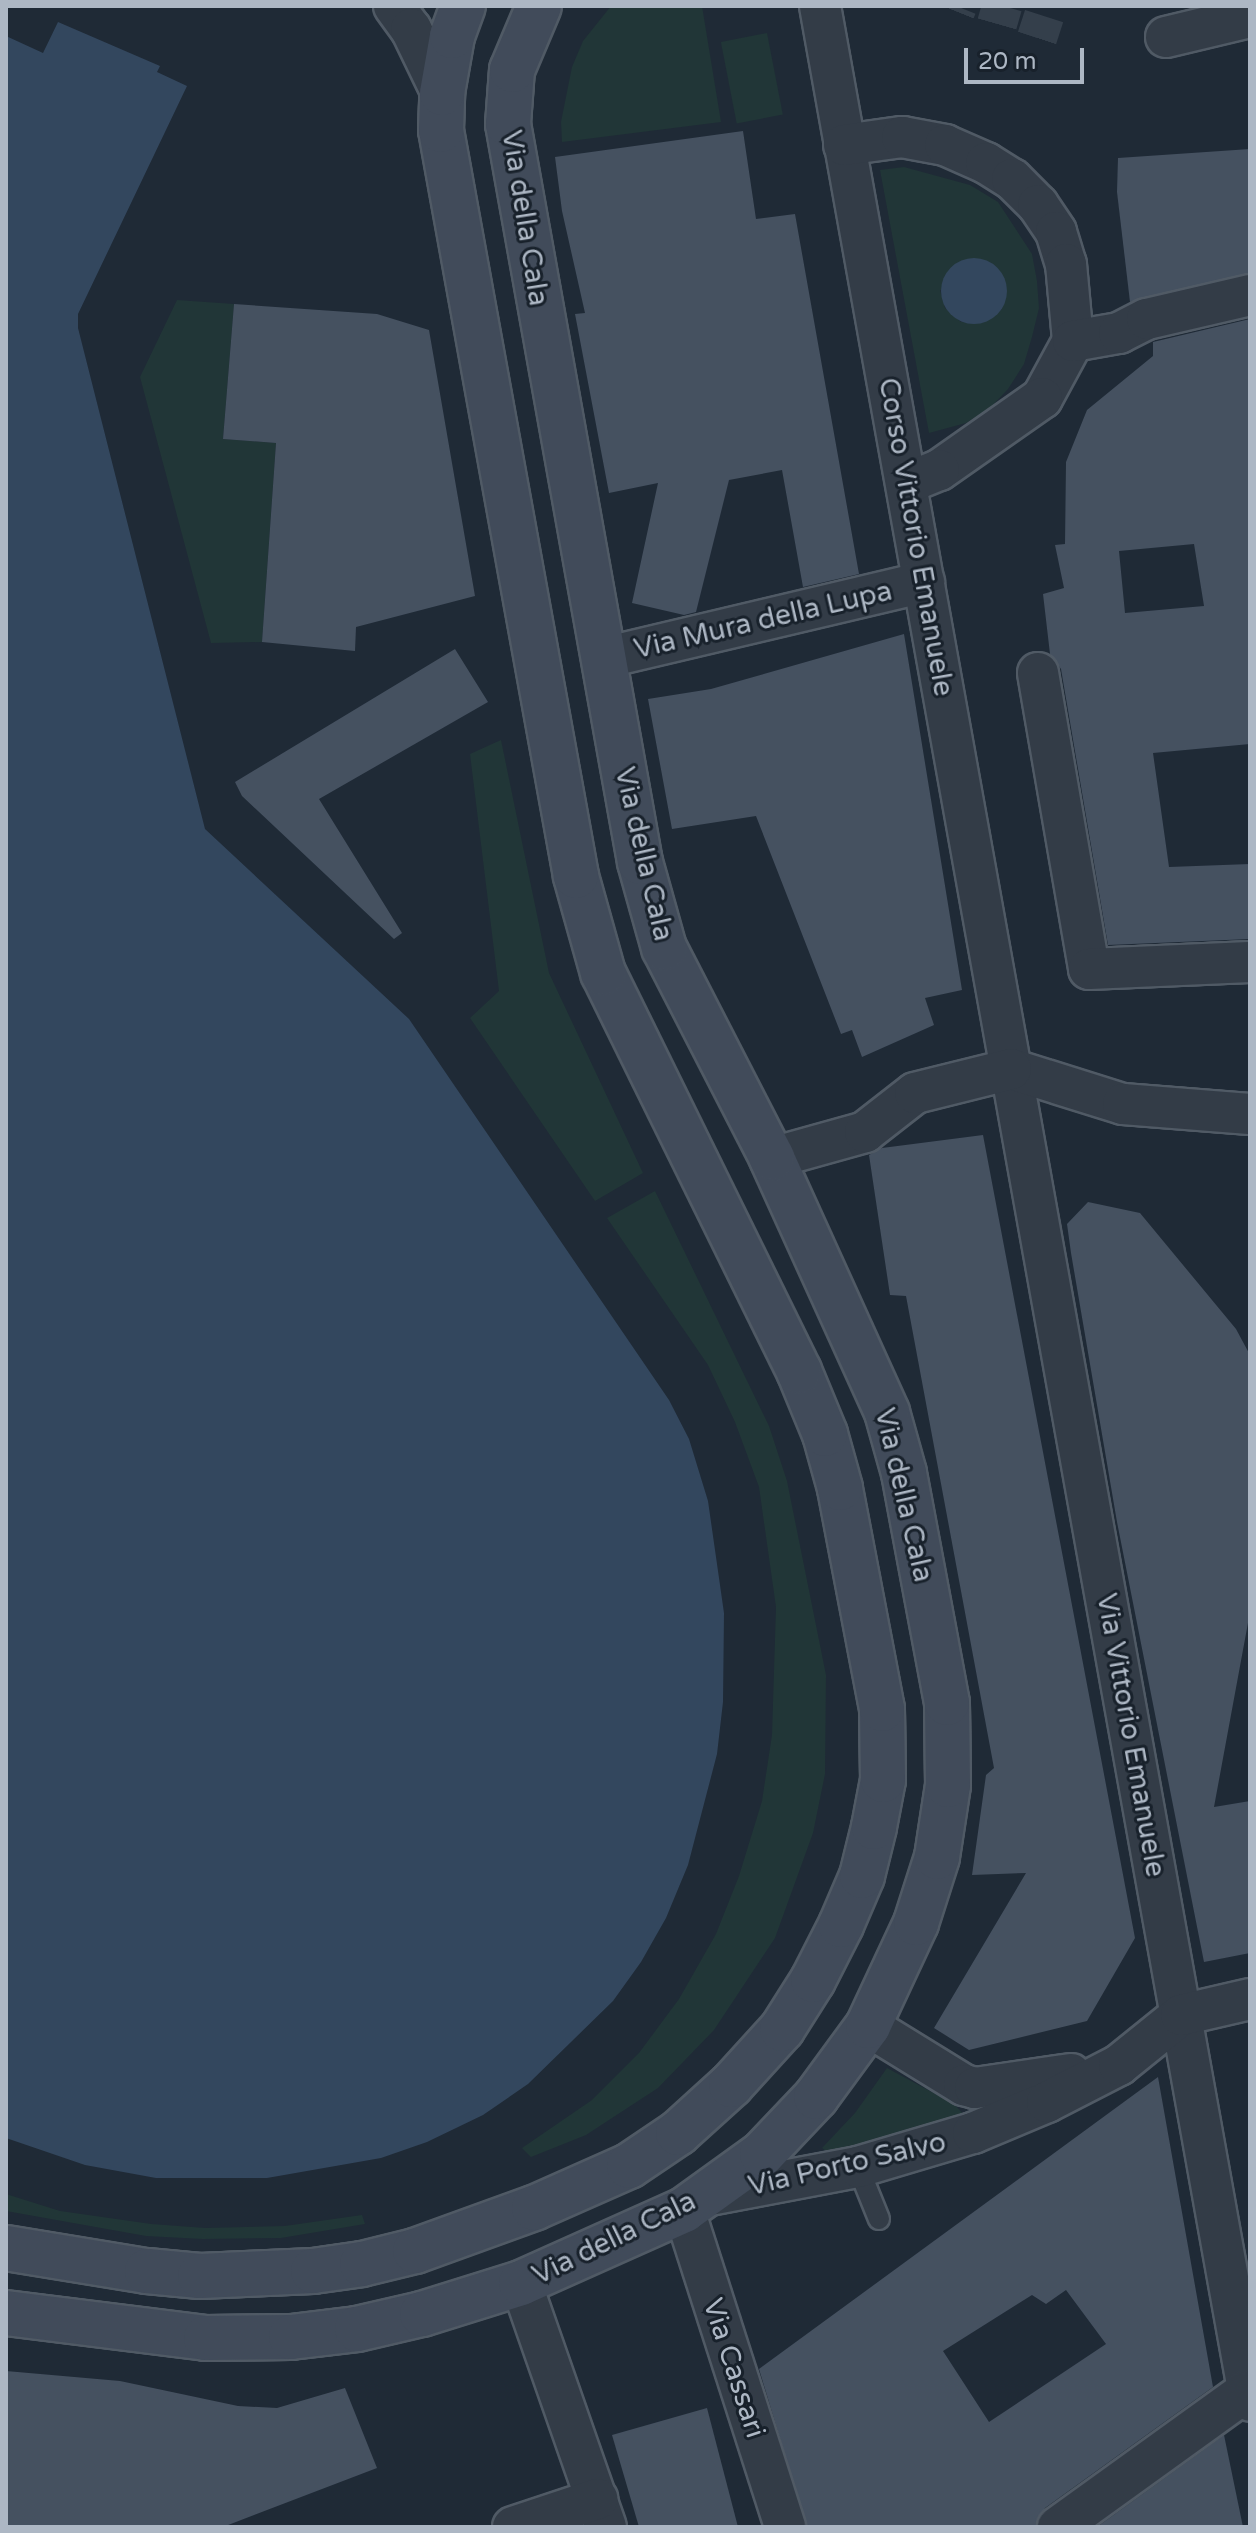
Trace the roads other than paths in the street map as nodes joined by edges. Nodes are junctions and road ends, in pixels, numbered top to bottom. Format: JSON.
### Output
{"nodes":[{"id":1,"x":394,"y":6,"type":"edge"},
{"id":2,"x":463,"y":6,"type":"edge"},
{"id":3,"x":539,"y":6,"type":"edge"},
{"id":4,"x":820,"y":6,"type":"edge"},
{"id":5,"x":1250,"y":17,"type":"edge"},
{"id":6,"x":1166,"y":37,"type":"dead end"},
{"id":7,"x":442,"y":93,"type":"junction"},
{"id":8,"x":844,"y":145,"type":"junction"},
{"id":9,"x":1250,"y":295,"type":"edge"},
{"id":10,"x":1073,"y":341,"type":"junction"},
{"id":11,"x":906,"y":483,"type":"junction"},
{"id":12,"x":924,"y":582,"type":"junction"},
{"id":13,"x":603,"y":658,"type":"junction"},
{"id":14,"x":1038,"y":673,"type":"dead end"},
{"id":15,"x":1250,"y":962,"type":"edge"},
{"id":16,"x":1011,"y":1069,"type":"junction"},
{"id":17,"x":1250,"y":1114,"type":"edge"},
{"id":18,"x":772,"y":1158,"type":"junction"},
{"id":19,"x":1250,"y":1999,"type":"edge"},
{"id":20,"x":1181,"y":2015,"type":"junction"},
{"id":21,"x":868,"y":2026,"type":"junction"},
{"id":22,"x":1119,"y":2065,"type":"junction"},
{"id":23,"x":858,"y":2167,"type":"junction"},
{"id":24,"x":694,"y":2203,"type":"junction"},
{"id":25,"x":879,"y":2219,"type":"dead end"},
{"id":26,"x":6,"y":2248,"type":"edge"},
{"id":27,"x":521,"y":2283,"type":"junction"},
{"id":28,"x":6,"y":2313,"type":"edge"},
{"id":29,"x":1249,"y":2395,"type":"edge"},
{"id":30,"x":601,"y":2513,"type":"edge"},
{"id":31,"x":513,"y":2527,"type":"edge"},
{"id":32,"x":785,"y":2527,"type":"edge"},
{"id":33,"x":1058,"y":2527,"type":"edge"}],
"edges":[{"from":1,"to":7,"type":"street"},
{"from":2,"to":7,"type":"main road","name":"Via della Cala"},
{"from":3,"to":13,"type":"main road","name":"Via della Cala"},
{"from":4,"to":8,"type":"street","name":"Corso Vittorio Emanuele"},
{"from":5,"to":6,"type":"street"},
{"from":7,"to":26,"type":"main road","name":"Via della Cala"},
{"from":8,"to":10,"type":"street"},
{"from":8,"to":11,"type":"street","name":"Corso Vittorio Emanuele"},
{"from":9,"to":10,"type":"street"},
{"from":10,"to":11,"type":"street"},
{"from":11,"to":12,"type":"street","name":"Corso Vittorio Emanuele"},
{"from":12,"to":13,"type":"street","name":"Via Mura della Lupa"},
{"from":12,"to":16,"type":"street","name":"Corso Vittorio Emanuele"},
{"from":13,"to":18,"type":"main road","name":"Via della Cala"},
{"from":14,"to":15,"type":"street"},
{"from":16,"to":17,"type":"street"},
{"from":16,"to":18,"type":"street"},
{"from":16,"to":20,"type":"street","name":"Via Vittorio Emanuele"},
{"from":18,"to":21,"type":"main road","name":"Via della Cala"},
{"from":19,"to":20,"type":"street"},
{"from":20,"to":22,"type":"street","name":"Via Porto Salvo"},
{"from":20,"to":29,"type":"street","name":"Via Vittorio Emanuele"},
{"from":21,"to":22,"type":"street","name":"Via Porto Salvo"},
{"from":21,"to":24,"type":"main road","name":"Via della Cala"},
{"from":22,"to":23,"type":"street","name":"Via Porto Salvo"},
{"from":23,"to":24,"type":"street","name":"Via Porto Salvo"},
{"from":23,"to":25,"type":"lane"},
{"from":24,"to":27,"type":"main road","name":"Via della Cala"},
{"from":24,"to":32,"type":"street","name":"Via Cassari"},
{"from":27,"to":28,"type":"main road","name":"Via della Cala"},
{"from":27,"to":30,"type":"street"},
{"from":29,"to":33,"type":"street"},
{"from":30,"to":31,"type":"street"}]}
